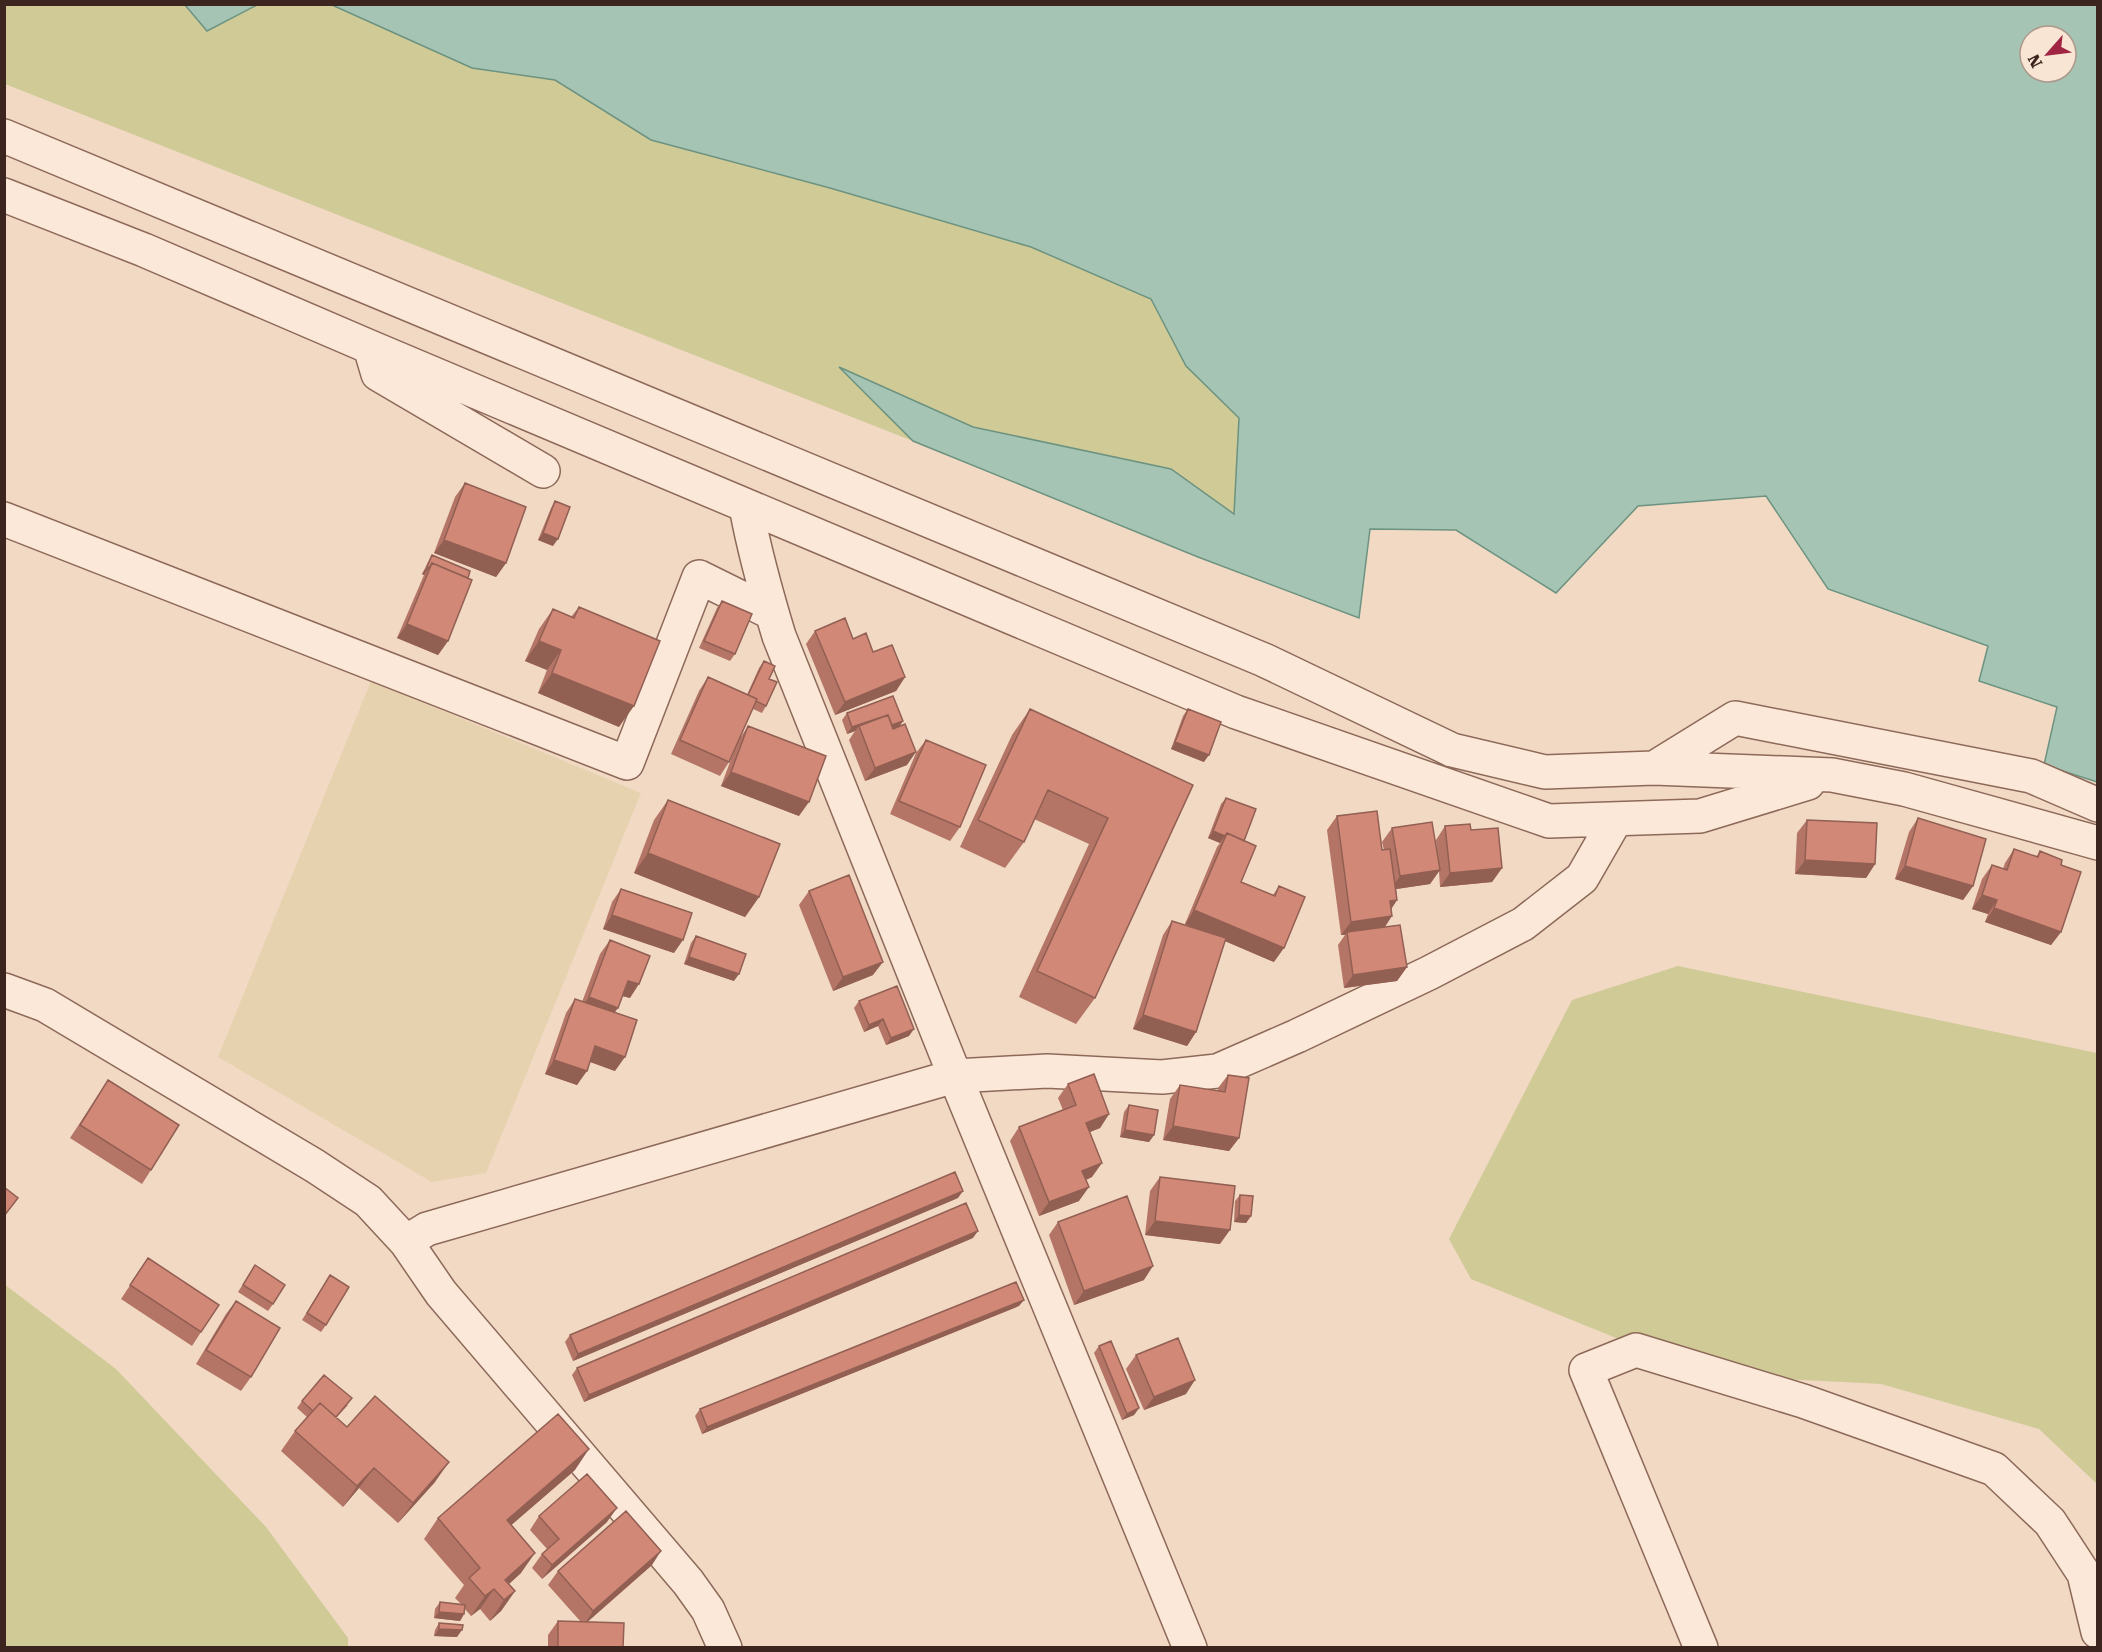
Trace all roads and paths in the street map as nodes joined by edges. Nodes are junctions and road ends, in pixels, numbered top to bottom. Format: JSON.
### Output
{"nodes":[{"id":1,"x":4,"y":136,"type":"edge"},
{"id":2,"x":4,"y":195,"type":"edge"},
{"id":3,"x":370,"y":347,"type":"junction"},
{"id":4,"x":543,"y":471,"type":"dead end"},
{"id":5,"x":746,"y":506,"type":"junction"},
{"id":6,"x":4,"y":519,"type":"edge"},
{"id":7,"x":772,"y":613,"type":"junction"},
{"id":8,"x":1654,"y":768,"type":"junction"},
{"id":9,"x":1833,"y":775,"type":"junction"},
{"id":10,"x":2097,"y":805,"type":"edge"},
{"id":11,"x":1616,"y":819,"type":"junction"},
{"id":12,"x":2097,"y":843,"type":"edge"},
{"id":13,"x":4,"y":990,"type":"edge"},
{"id":14,"x":955,"y":1076,"type":"junction"},
{"id":15,"x":406,"y":1242,"type":"junction"},
{"id":16,"x":2097,"y":1632,"type":"edge"},
{"id":17,"x":725,"y":1647,"type":"edge"},
{"id":18,"x":1190,"y":1647,"type":"edge"},
{"id":19,"x":1701,"y":1647,"type":"edge"}],
"edges":[{"from":1,"to":8,"type":"street"},
{"from":2,"to":3,"type":"street"},
{"from":3,"to":4,"type":"street"},
{"from":3,"to":5,"type":"street"},
{"from":5,"to":7,"type":"street"},
{"from":5,"to":11,"type":"street"},
{"from":6,"to":7,"type":"street"},
{"from":7,"to":14,"type":"street"},
{"from":8,"to":9,"type":"street"},
{"from":8,"to":10,"type":"street"},
{"from":9,"to":11,"type":"street"},
{"from":9,"to":12,"type":"street"},
{"from":11,"to":14,"type":"street"},
{"from":13,"to":15,"type":"street"},
{"from":14,"to":15,"type":"street"},
{"from":14,"to":18,"type":"street"},
{"from":15,"to":17,"type":"street"},
{"from":16,"to":19,"type":"street"}]}
